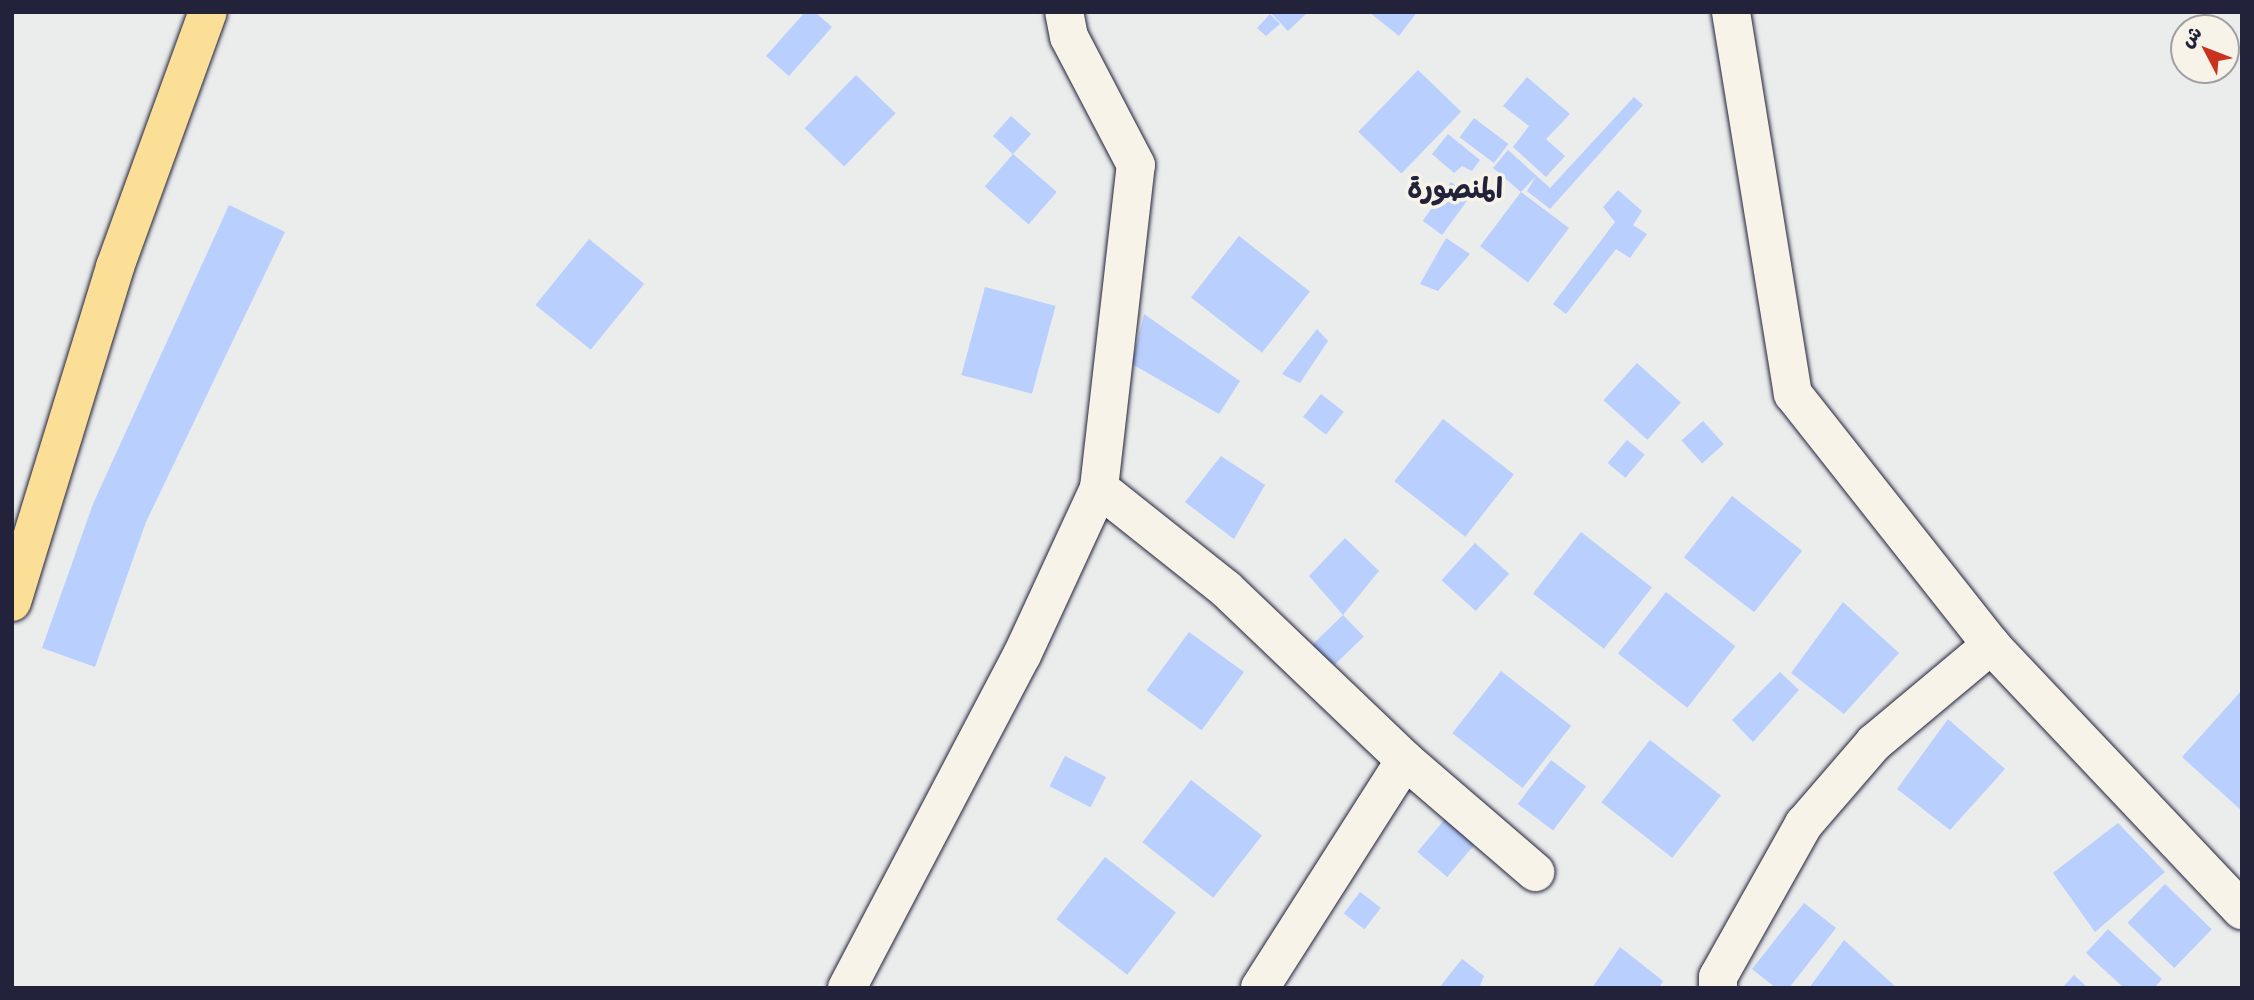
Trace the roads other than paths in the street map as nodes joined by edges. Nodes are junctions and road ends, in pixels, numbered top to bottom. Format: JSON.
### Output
{"nodes":[{"id":1,"x":208,"y":12,"type":"edge"},
{"id":2,"x":1064,"y":12,"type":"edge"},
{"id":3,"x":1731,"y":12,"type":"edge"},
{"id":4,"x":1099,"y":488,"type":"junction"},
{"id":5,"x":12,"y":602,"type":"edge"},
{"id":6,"x":1990,"y":645,"type":"junction"},
{"id":7,"x":1405,"y":760,"type":"junction"},
{"id":8,"x":1535,"y":872,"type":"dead end"},
{"id":9,"x":2242,"y":910,"type":"edge"},
{"id":10,"x":847,"y":988,"type":"edge"},
{"id":11,"x":1260,"y":988,"type":"edge"},
{"id":12,"x":1718,"y":988,"type":"edge"}],
"edges":[{"from":1,"to":5,"type":"main road"},
{"from":2,"to":4,"type":"street"},
{"from":3,"to":6,"type":"street"},
{"from":4,"to":7,"type":"street"},
{"from":4,"to":10,"type":"street"},
{"from":6,"to":9,"type":"street"},
{"from":6,"to":12,"type":"street"},
{"from":7,"to":8,"type":"street"},
{"from":7,"to":11,"type":"street"}]}
